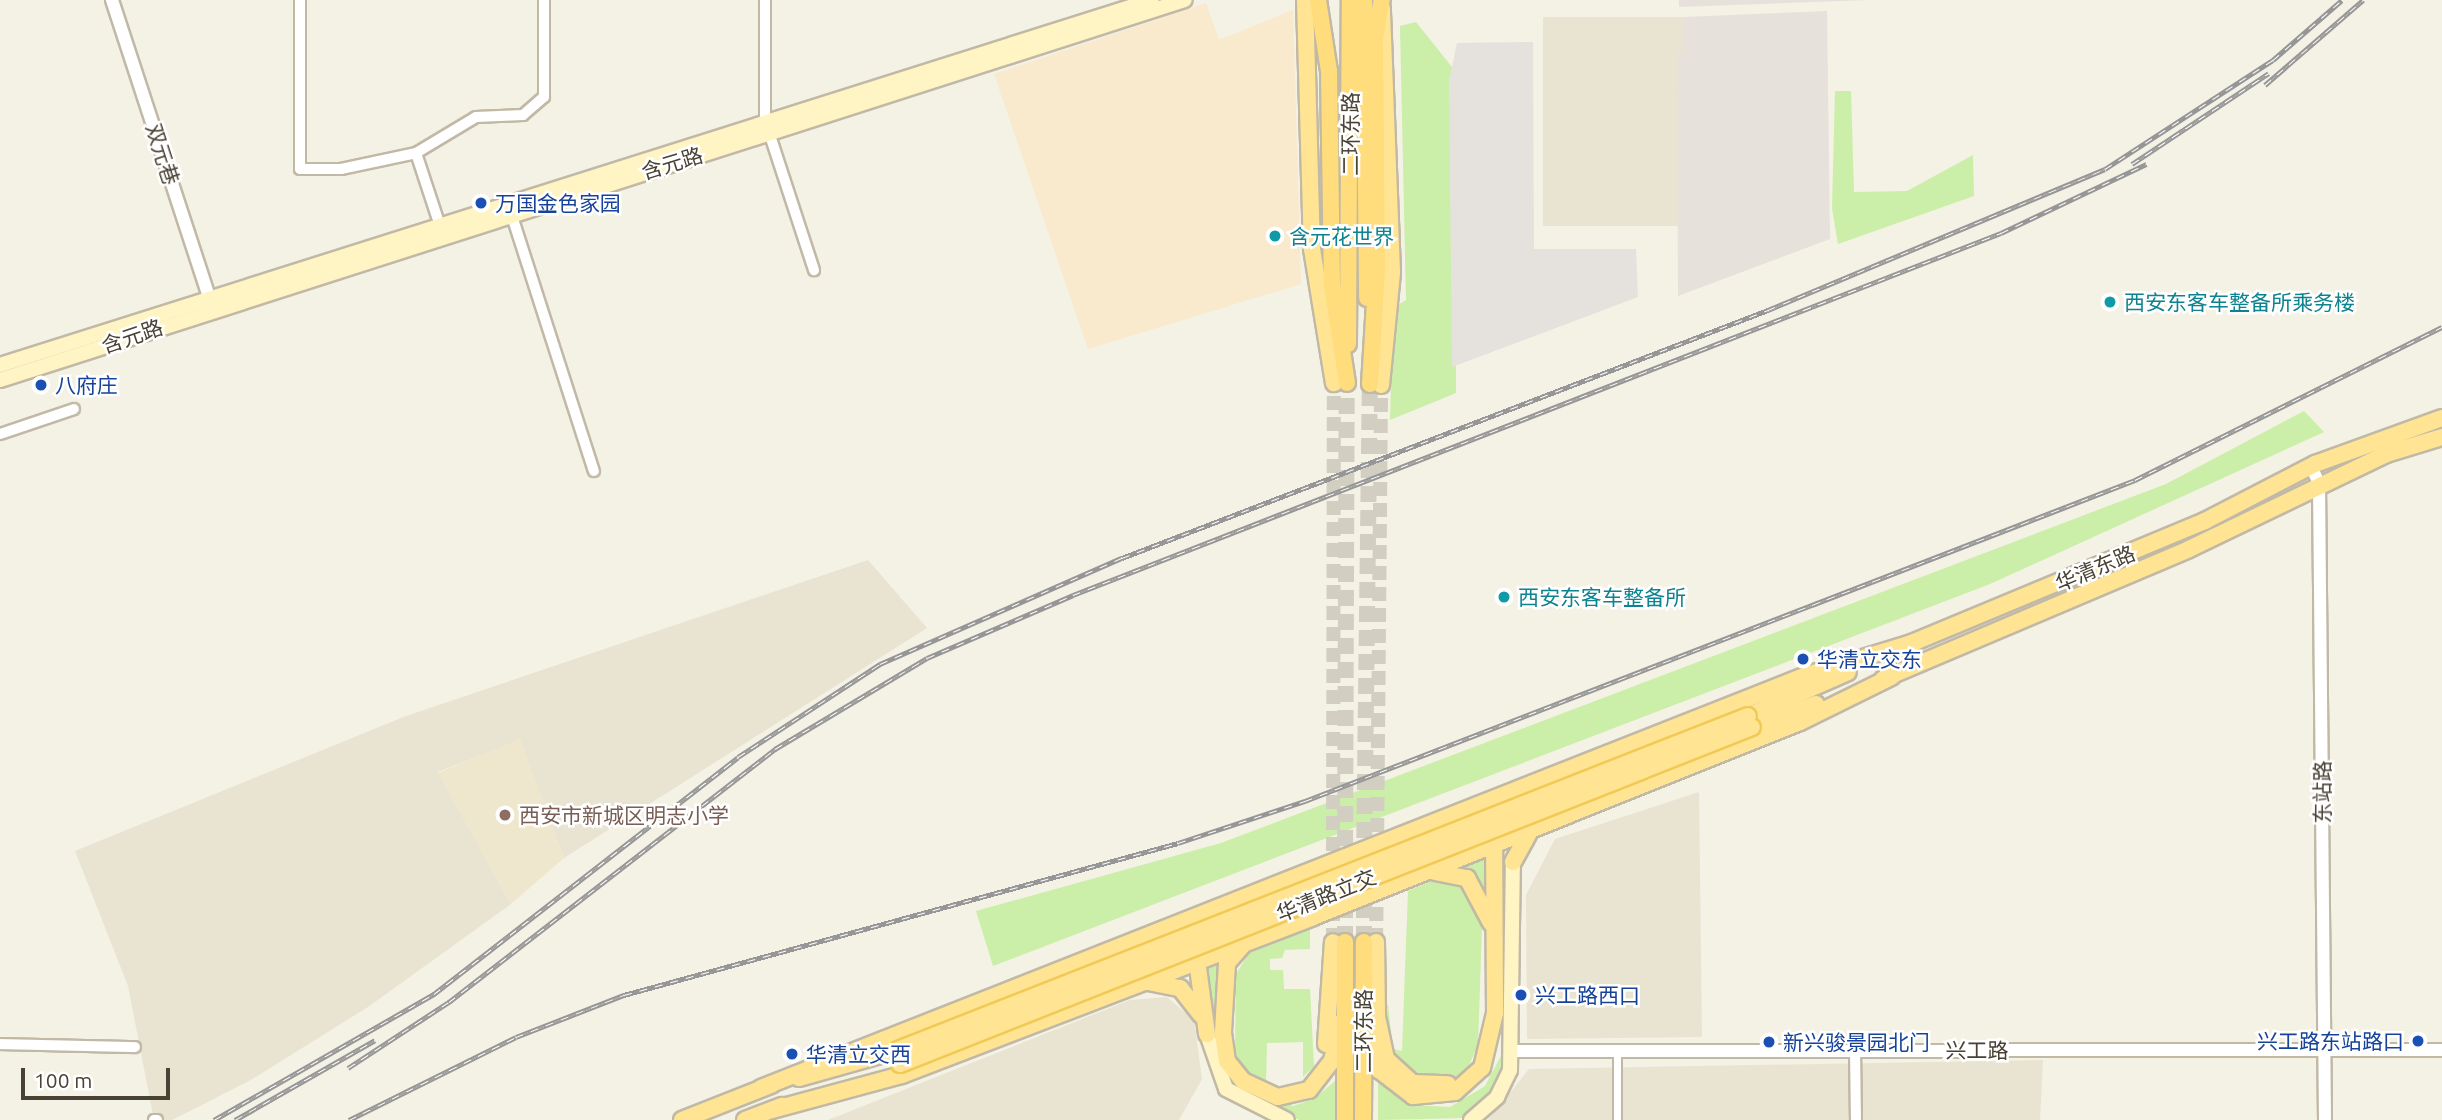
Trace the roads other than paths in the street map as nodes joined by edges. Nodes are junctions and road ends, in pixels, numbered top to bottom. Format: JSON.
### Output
{"nodes":[{"id":1,"x":112,"y":0,"type":"edge"},
{"id":2,"x":300,"y":0,"type":"edge"},
{"id":3,"x":544,"y":0,"type":"edge"},
{"id":4,"x":765,"y":0,"type":"edge"},
{"id":5,"x":1152,"y":0,"type":"edge"},
{"id":6,"x":1185,"y":0,"type":"edge"},
{"id":7,"x":1305,"y":0,"type":"edge"},
{"id":8,"x":1318,"y":0,"type":"edge"},
{"id":9,"x":1349,"y":0,"type":"edge"},
{"id":10,"x":1364,"y":0,"type":"edge"},
{"id":11,"x":1382,"y":4,"type":"edge"},
{"id":12,"x":1325,"y":39,"type":"junction"},
{"id":13,"x":766,"y":127,"type":"junction"},
{"id":14,"x":416,"y":153,"type":"junction"},
{"id":15,"x":511,"y":213,"type":"junction"},
{"id":16,"x":442,"y":231,"type":"junction"},
{"id":17,"x":1358,"y":268,"type":"junction"},
{"id":18,"x":814,"y":270,"type":"dead end"},
{"id":19,"x":211,"y":304,"type":"junction"},
{"id":20,"x":1370,"y":353,"type":"junction"},
{"id":21,"x":0,"y":365,"type":"edge"},
{"id":22,"x":0,"y":380,"type":"edge"},
{"id":23,"x":1341,"y":383,"type":"junction"},
{"id":24,"x":1375,"y":385,"type":"joint"},
{"id":25,"x":74,"y":409,"type":"dead end"},
{"id":26,"x":2442,"y":418,"type":"edge"},
{"id":27,"x":0,"y":434,"type":"edge"},
{"id":28,"x":2442,"y":437,"type":"edge"},
{"id":29,"x":2311,"y":466,"type":"junction"},
{"id":30,"x":594,"y":471,"type":"dead end"},
{"id":31,"x":2319,"y":484,"type":"junction"},
{"id":32,"x":1915,"y":642,"type":"junction"},
{"id":33,"x":1891,"y":677,"type":"junction"},
{"id":34,"x":1750,"y":721,"type":"junction"},
{"id":35,"x":1501,"y":795,"type":"junction"},
{"id":36,"x":1483,"y":802,"type":"junction"},
{"id":37,"x":1383,"y":841,"type":"junction"},
{"id":38,"x":1497,"y":845,"type":"junction"},
{"id":39,"x":1510,"y":855,"type":"junction"},
{"id":40,"x":1306,"y":871,"type":"junction"},
{"id":41,"x":1413,"y":877,"type":"junction"},
{"id":42,"x":1396,"y":884,"type":"junction"},
{"id":43,"x":1320,"y":914,"type":"junction"},
{"id":44,"x":1183,"y":920,"type":"junction"},
{"id":45,"x":1492,"y":926,"type":"junction"},
{"id":46,"x":1252,"y":940,"type":"junction"},
{"id":47,"x":1339,"y":942,"type":"joint"},
{"id":48,"x":1370,"y":942,"type":"joint"},
{"id":49,"x":1492,"y":959,"type":"junction"},
{"id":50,"x":1198,"y":960,"type":"junction"},
{"id":51,"x":1345,"y":982,"type":"junction"},
{"id":52,"x":1135,"y":984,"type":"junction"},
{"id":53,"x":1364,"y":1024,"type":"junction"},
{"id":54,"x":1206,"y":1034,"type":"junction"},
{"id":55,"x":0,"y":1044,"type":"edge"},
{"id":56,"x":135,"y":1047,"type":"dead end"},
{"id":57,"x":1855,"y":1050,"type":"junction"},
{"id":58,"x":2324,"y":1050,"type":"junction"},
{"id":59,"x":2442,"y":1050,"type":"edge"},
{"id":60,"x":1512,"y":1051,"type":"junction"},
{"id":61,"x":1617,"y":1051,"type":"junction"},
{"id":62,"x":899,"y":1057,"type":"junction"},
{"id":63,"x":1243,"y":1080,"type":"junction"},
{"id":64,"x":761,"y":1088,"type":"junction"},
{"id":65,"x":772,"y":1110,"type":"junction"},
{"id":66,"x":682,"y":1120,"type":"edge"},
{"id":67,"x":745,"y":1120,"type":"edge"},
{"id":68,"x":1287,"y":1120,"type":"edge"},
{"id":69,"x":1345,"y":1120,"type":"edge"},
{"id":70,"x":1363,"y":1120,"type":"edge"},
{"id":71,"x":1471,"y":1120,"type":"edge"},
{"id":72,"x":1617,"y":1120,"type":"edge"},
{"id":73,"x":1856,"y":1120,"type":"edge"},
{"id":74,"x":2325,"y":1120,"type":"edge"}],
"edges":[{"from":1,"to":19,"type":"street","name":"双元巷"},
{"from":2,"to":14,"type":"street"},
{"from":3,"to":14,"type":"street"},
{"from":4,"to":13,"type":"street"},
{"from":5,"to":13,"type":"main road","name":"含元路"},
{"from":6,"to":13,"type":"main road","name":"含元路"},
{"from":7,"to":12,"type":"main road"},
{"from":7,"to":23,"type":"main road"},
{"from":8,"to":12,"type":"highway"},
{"from":9,"to":17,"type":"highway","name":"二环东路"},
{"from":10,"to":17,"type":"highway","name":"二环东路"},
{"from":11,"to":20,"type":"highway"},
{"from":11,"to":24,"type":"main road"},
{"from":12,"to":23,"type":"highway"},
{"from":13,"to":15,"type":"main road","name":"含元路"},
{"from":13,"to":16,"type":"main road","name":"含元路"},
{"from":13,"to":18,"type":"street"},
{"from":14,"to":16,"type":"street"},
{"from":15,"to":16,"type":"main road","name":"含元路"},
{"from":15,"to":30,"type":"street"},
{"from":16,"to":19,"type":"main road","name":"含元路"},
{"from":17,"to":20,"type":"highway"},
{"from":17,"to":23,"type":"highway"},
{"from":19,"to":21,"type":"main road","name":"含元路"},
{"from":19,"to":22,"type":"main road","name":"含元路"},
{"from":20,"to":24,"type":"highway"},
{"from":25,"to":27,"type":"street"},
{"from":26,"to":29,"type":"main road","name":"华清东路"},
{"from":28,"to":31,"type":"main road","name":"华清东路"},
{"from":29,"to":31,"type":"street","name":"东站路"},
{"from":29,"to":32,"type":"main road","name":"华清东路"},
{"from":31,"to":33,"type":"main road","name":"华清东路"},
{"from":31,"to":58,"type":"street","name":"东站路"},
{"from":32,"to":34,"type":"main road","name":"华清东路"},
{"from":32,"to":35,"type":"main road"},
{"from":33,"to":34,"type":"main road","name":"华清东路"},
{"from":33,"to":39,"type":"main road"},
{"from":34,"to":62,"type":"main road","name":"华清路立交","bridge":true},
{"from":35,"to":36,"type":"main road"},
{"from":35,"to":39,"type":"main road"},
{"from":36,"to":37,"type":"main road"},
{"from":36,"to":38,"type":"main road"},
{"from":37,"to":40,"type":"main road"},
{"from":37,"to":42,"type":"main road"},
{"from":38,"to":39,"type":"main road"},
{"from":38,"to":41,"type":"main road"},
{"from":39,"to":45,"type":"main road"},
{"from":39,"to":60,"type":"main road"},
{"from":40,"to":43,"type":"main road"},
{"from":40,"to":44,"type":"main road"},
{"from":41,"to":42,"type":"main road"},
{"from":41,"to":45,"type":"main road"},
{"from":42,"to":43,"type":"main road"},
{"from":43,"to":46,"type":"main road"},
{"from":44,"to":50,"type":"main road"},
{"from":44,"to":64,"type":"main road"},
{"from":45,"to":49,"type":"main road"},
{"from":46,"to":50,"type":"main road"},
{"from":46,"to":63,"type":"main road"},
{"from":47,"to":51,"type":"highway","name":"二环东路"},
{"from":47,"to":63,"type":"main road"},
{"from":48,"to":49,"type":"main road"},
{"from":48,"to":53,"type":"highway","name":"二环东路"},
{"from":49,"to":53,"type":"main road"},
{"from":50,"to":52,"type":"main road"},
{"from":50,"to":54,"type":"main road"},
{"from":51,"to":63,"type":"main road"},
{"from":51,"to":69,"type":"highway","name":"二环东路"},
{"from":52,"to":54,"type":"main road"},
{"from":52,"to":65,"type":"main road"},
{"from":53,"to":70,"type":"highway","name":"二环东路"},
{"from":54,"to":68,"type":"main road"},
{"from":55,"to":56,"type":"street"},
{"from":57,"to":58,"type":"street","name":"兴工路"},
{"from":57,"to":61,"type":"street","name":"兴工路"},
{"from":57,"to":73,"type":"street"},
{"from":58,"to":59,"type":"street","name":"兴工路"},
{"from":58,"to":74,"type":"street","name":"东站路"},
{"from":60,"to":61,"type":"street","name":"兴工路"},
{"from":60,"to":71,"type":"main road"},
{"from":61,"to":72,"type":"street"},
{"from":62,"to":64,"type":"main road"},
{"from":62,"to":65,"type":"main road"},
{"from":64,"to":66,"type":"main road"},
{"from":65,"to":67,"type":"main road"}]}
